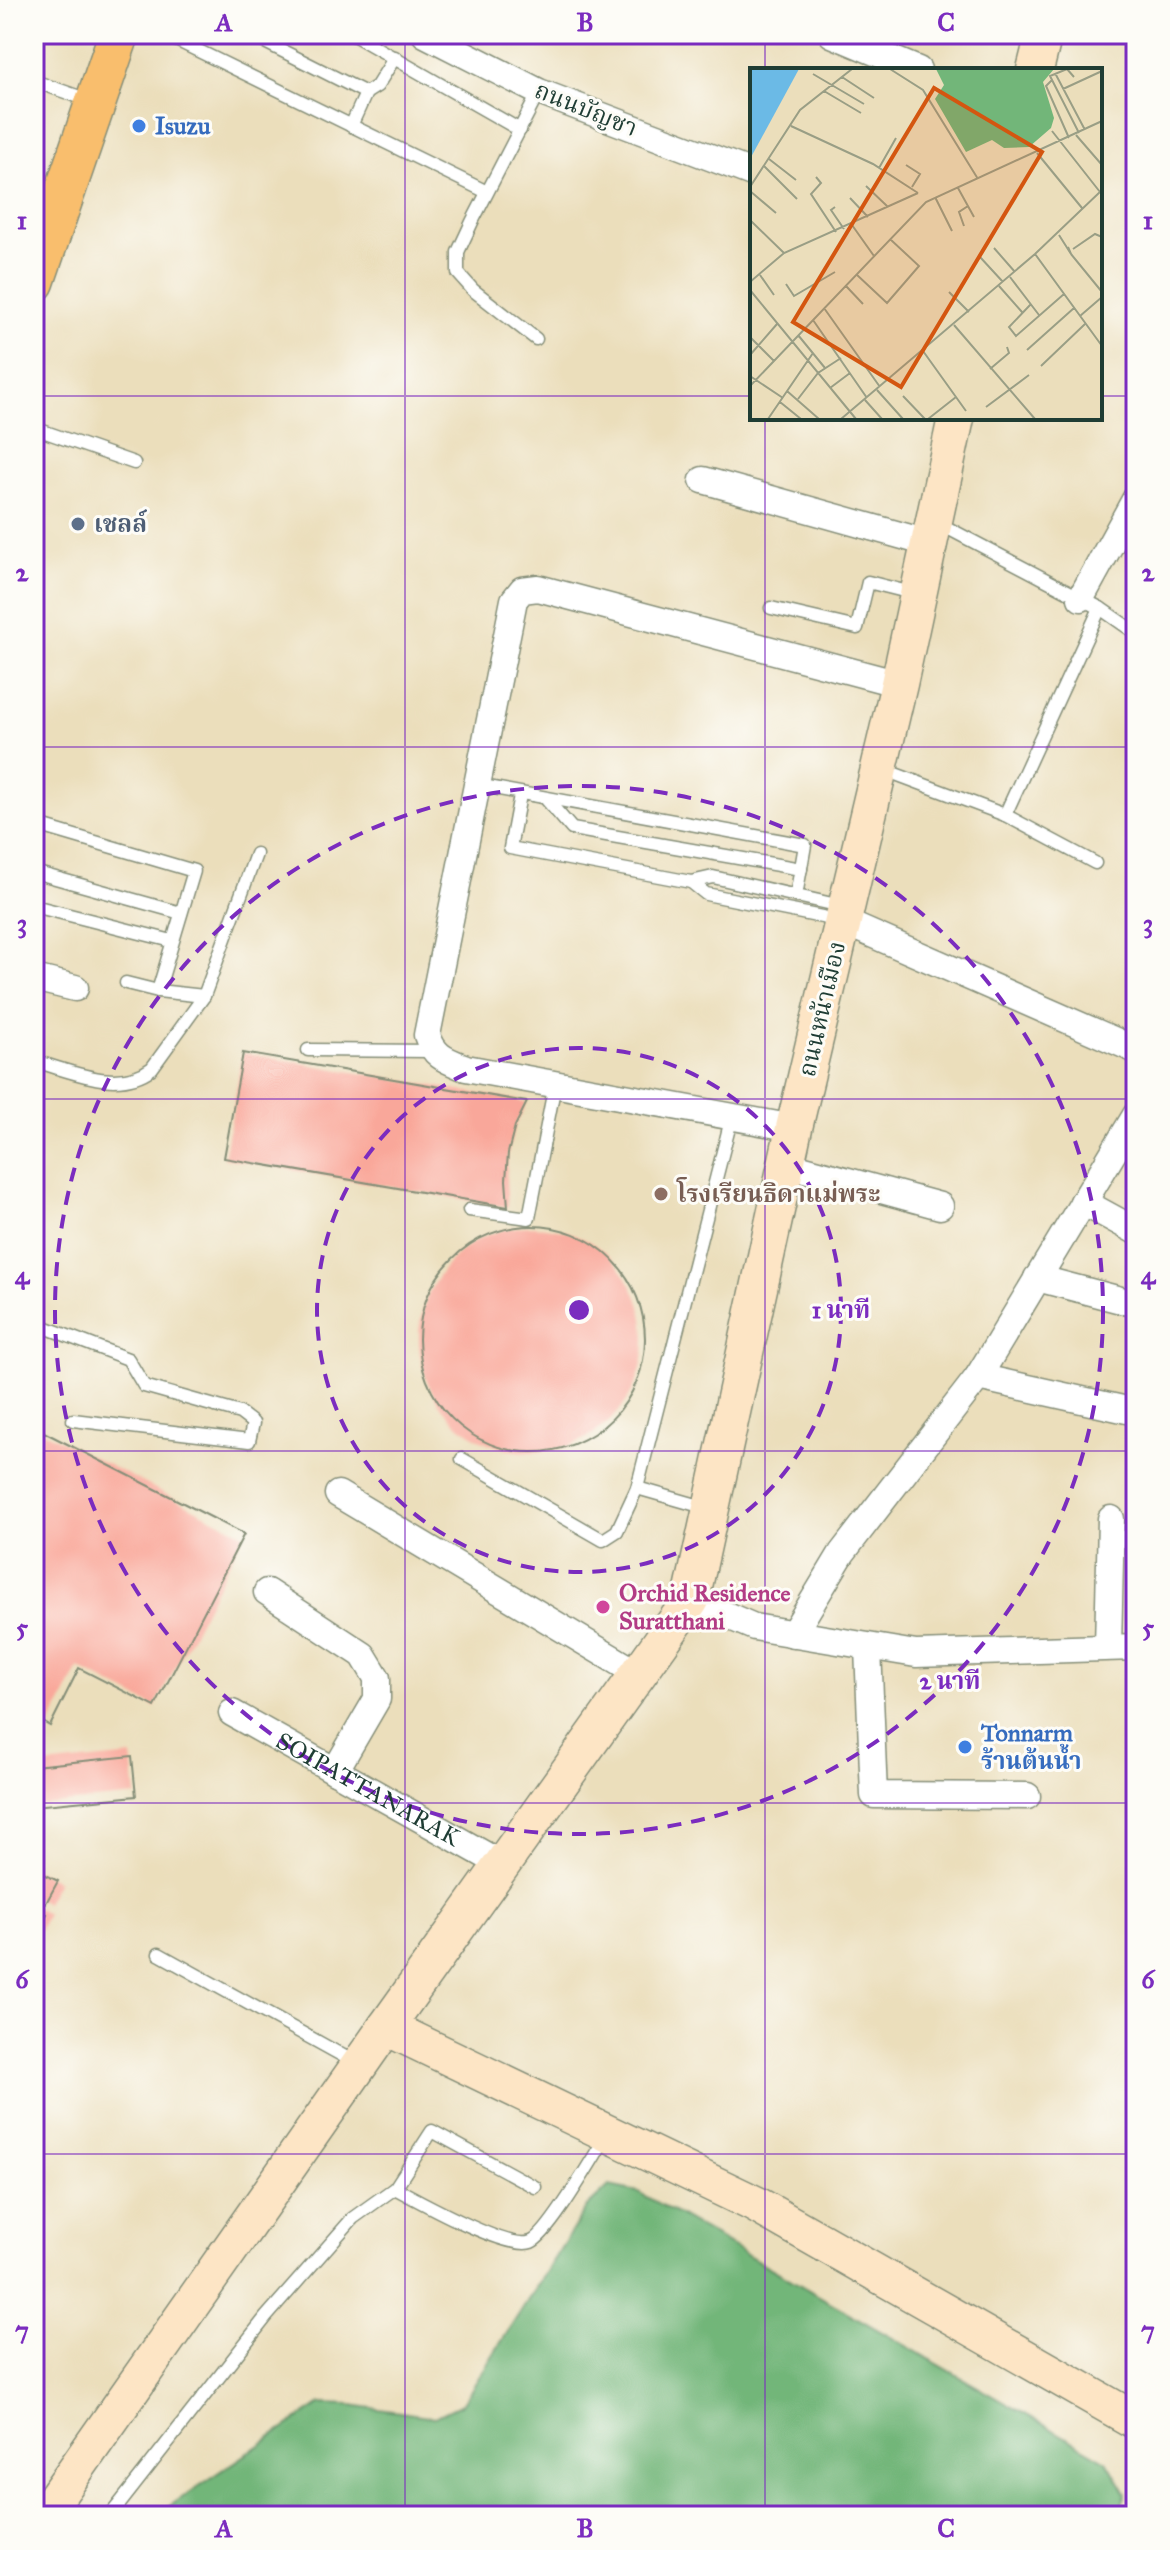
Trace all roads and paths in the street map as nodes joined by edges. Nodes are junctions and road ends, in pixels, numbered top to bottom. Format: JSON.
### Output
{"nodes":[{"id":1,"x":119,"y":34,"type":"edge"},
{"id":2,"x":164,"y":34,"type":"edge"},
{"id":3,"x":249,"y":34,"type":"edge"},
{"id":4,"x":352,"y":34,"type":"edge"},
{"id":5,"x":425,"y":34,"type":"edge"},
{"id":6,"x":832,"y":34,"type":"edge"},
{"id":7,"x":1044,"y":34,"type":"edge"},
{"id":8,"x":395,"y":57,"type":"junction"},
{"id":9,"x":913,"y":68,"type":"edge"},
{"id":10,"x":1036,"y":68,"type":"edge"},
{"id":11,"x":34,"y":81,"type":"edge"},
{"id":12,"x":539,"y":92,"type":"junction"},
{"id":13,"x":366,"y":93,"type":"junction"},
{"id":14,"x":95,"y":103,"type":"junction"},
{"id":15,"x":351,"y":126,"type":"junction"},
{"id":16,"x":520,"y":130,"type":"junction"},
{"id":17,"x":750,"y":172,"type":"edge"},
{"id":18,"x":487,"y":192,"type":"junction"},
{"id":19,"x":34,"y":282,"type":"edge"},
{"id":20,"x":536,"y":339,"type":"dead end"},
{"id":21,"x":956,"y":420,"type":"edge"},
{"id":22,"x":34,"y":428,"type":"edge"},
{"id":23,"x":134,"y":463,"type":"dead end"},
{"id":24,"x":703,"y":480,"type":"dead end"},
{"id":25,"x":1136,"y":498,"type":"edge"},
{"id":26,"x":930,"y":532,"type":"junction"},
{"id":27,"x":916,"y":594,"type":"junction"},
{"id":28,"x":1090,"y":603,"type":"junction"},
{"id":29,"x":771,"y":608,"type":"dead end"},
{"id":30,"x":1136,"y":633,"type":"edge"},
{"id":31,"x":899,"y":684,"type":"junction"},
{"id":32,"x":879,"y":768,"type":"junction"},
{"id":33,"x":477,"y":785,"type":"junction"},
{"id":34,"x":520,"y":795,"type":"junction"},
{"id":35,"x":547,"y":800,"type":"junction"},
{"id":36,"x":1005,"y":815,"type":"junction"},
{"id":37,"x":34,"y":824,"type":"edge"},
{"id":38,"x":256,"y":854,"type":"dead end"},
{"id":39,"x":1095,"y":863,"type":"dead end"},
{"id":40,"x":801,"y":869,"type":"junction"},
{"id":41,"x":34,"y":872,"type":"edge"},
{"id":42,"x":691,"y":882,"type":"junction"},
{"id":43,"x":796,"y":896,"type":"junction"},
{"id":44,"x":34,"y":906,"type":"edge"},
{"id":45,"x":181,"y":913,"type":"junction"},
{"id":46,"x":844,"y":914,"type":"junction"},
{"id":47,"x":172,"y":941,"type":"junction"},
{"id":48,"x":34,"y":978,"type":"edge"},
{"id":49,"x":126,"y":983,"type":"dead end"},
{"id":50,"x":75,"y":988,"type":"dead end"},
{"id":51,"x":158,"y":991,"type":"junction"},
{"id":52,"x":204,"y":996,"type":"junction"},
{"id":53,"x":308,"y":1050,"type":"dead end"},
{"id":54,"x":1136,"y":1050,"type":"edge"},
{"id":55,"x":432,"y":1051,"type":"junction"},
{"id":56,"x":34,"y":1061,"type":"edge"},
{"id":57,"x":555,"y":1084,"type":"junction"},
{"id":58,"x":1136,"y":1115,"type":"edge"},
{"id":59,"x":732,"y":1116,"type":"junction"},
{"id":60,"x":794,"y":1128,"type":"junction"},
{"id":61,"x":786,"y":1164,"type":"junction"},
{"id":62,"x":1083,"y":1202,"type":"junction"},
{"id":63,"x":940,"y":1206,"type":"dead end"},
{"id":64,"x":469,"y":1210,"type":"dead end"},
{"id":65,"x":1136,"y":1231,"type":"edge"},
{"id":66,"x":1037,"y":1278,"type":"junction"},
{"id":67,"x":1136,"y":1304,"type":"edge"},
{"id":68,"x":34,"y":1323,"type":"edge"},
{"id":69,"x":978,"y":1377,"type":"junction"},
{"id":70,"x":1136,"y":1412,"type":"edge"},
{"id":71,"x":73,"y":1420,"type":"dead end"},
{"id":72,"x":462,"y":1459,"type":"dead end"},
{"id":73,"x":637,"y":1488,"type":"junction"},
{"id":74,"x":338,"y":1494,"type":"dead end"},
{"id":75,"x":711,"y":1509,"type":"junction"},
{"id":76,"x":1111,"y":1519,"type":"dead end"},
{"id":77,"x":267,"y":1592,"type":"dead end"},
{"id":78,"x":691,"y":1600,"type":"junction"},
{"id":79,"x":793,"y":1634,"type":"junction"},
{"id":80,"x":1108,"y":1647,"type":"junction"},
{"id":81,"x":1136,"y":1647,"type":"edge"},
{"id":82,"x":868,"y":1648,"type":"junction"},
{"id":83,"x":640,"y":1675,"type":"junction"},
{"id":84,"x":232,"y":1713,"type":"dead end"},
{"id":85,"x":335,"y":1771,"type":"junction"},
{"id":86,"x":1027,"y":1796,"type":"dead end"},
{"id":87,"x":503,"y":1865,"type":"junction"},
{"id":88,"x":159,"y":1954,"type":"dead end"},
{"id":89,"x":386,"y":2027,"type":"junction"},
{"id":90,"x":359,"y":2065,"type":"junction"},
{"id":91,"x":608,"y":2134,"type":"junction"},
{"id":92,"x":535,"y":2187,"type":"dead end"},
{"id":93,"x":395,"y":2188,"type":"junction"},
{"id":94,"x":1136,"y":2421,"type":"edge"},
{"id":95,"x":43,"y":2516,"type":"edge"},
{"id":96,"x":110,"y":2516,"type":"edge"}],
"edges":[{"from":1,"to":14,"type":"main road"},
{"from":2,"to":15,"type":"lane"},
{"from":3,"to":13,"type":"lane"},
{"from":4,"to":8,"type":"lane"},
{"from":5,"to":12,"type":"street","name":"ถนนบัญชา"},
{"from":6,"to":9,"type":"street"},
{"from":7,"to":10,"type":"street"},
{"from":8,"to":13,"type":"lane"},
{"from":8,"to":16,"type":"lane"},
{"from":11,"to":14,"type":"lane"},
{"from":12,"to":16,"type":"lane"},
{"from":12,"to":17,"type":"street","name":"ถนนบัญชา"},
{"from":13,"to":15,"type":"lane"},
{"from":14,"to":19,"type":"main road"},
{"from":15,"to":18,"type":"lane"},
{"from":16,"to":18,"type":"lane"},
{"from":18,"to":20,"type":"lane"},
{"from":21,"to":26,"type":"street","name":"ถนนหน้าเมือง"},
{"from":22,"to":23,"type":"lane"},
{"from":24,"to":26,"type":"street"},
{"from":25,"to":28,"type":"street"},
{"from":26,"to":27,"type":"street","name":"ถนนหน้าเมือง"},
{"from":26,"to":28,"type":"lane"},
{"from":27,"to":29,"type":"lane"},
{"from":27,"to":31,"type":"street","name":"ถนนหน้าเมือง"},
{"from":28,"to":30,"type":"lane"},
{"from":28,"to":36,"type":"lane"},
{"from":31,"to":32,"type":"street","name":"ถนนหน้าเมือง"},
{"from":31,"to":33,"type":"street"},
{"from":32,"to":36,"type":"lane"},
{"from":32,"to":46,"type":"street","name":"ถนนหน้าเมือง"},
{"from":33,"to":34,"type":"lane"},
{"from":33,"to":55,"type":"street"},
{"from":34,"to":35,"type":"lane"},
{"from":34,"to":42,"type":"lane"},
{"from":35,"to":40,"type":"lane"},
{"from":35,"to":40,"type":"lane"},
{"from":36,"to":39,"type":"lane"},
{"from":37,"to":45,"type":"lane"},
{"from":38,"to":52,"type":"lane"},
{"from":40,"to":43,"type":"lane"},
{"from":41,"to":45,"type":"lane"},
{"from":42,"to":43,"type":"lane"},
{"from":42,"to":46,"type":"lane"},
{"from":43,"to":46,"type":"lane"},
{"from":44,"to":47,"type":"lane"},
{"from":45,"to":47,"type":"lane"},
{"from":46,"to":54,"type":"street"},
{"from":46,"to":60,"type":"street","name":"ถนนหน้าเมือง"},
{"from":47,"to":51,"type":"lane"},
{"from":48,"to":50,"type":"street"},
{"from":49,"to":51,"type":"lane"},
{"from":51,"to":52,"type":"lane"},
{"from":52,"to":56,"type":"lane"},
{"from":53,"to":55,"type":"lane"},
{"from":55,"to":57,"type":"street"},
{"from":57,"to":59,"type":"street"},
{"from":57,"to":64,"type":"lane"},
{"from":58,"to":62,"type":"street"},
{"from":59,"to":60,"type":"street"},
{"from":59,"to":73,"type":"lane"},
{"from":60,"to":61,"type":"street","name":"ถนนหน้าเมือง"},
{"from":61,"to":63,"type":"street"},
{"from":61,"to":75,"type":"street","name":"ถนนหน้าเมือง"},
{"from":62,"to":65,"type":"street"},
{"from":62,"to":66,"type":"street"},
{"from":66,"to":67,"type":"street"},
{"from":66,"to":69,"type":"street"},
{"from":68,"to":71,"type":"lane"},
{"from":69,"to":70,"type":"street"},
{"from":69,"to":79,"type":"street"},
{"from":72,"to":73,"type":"lane"},
{"from":73,"to":75,"type":"lane"},
{"from":74,"to":83,"type":"street"},
{"from":75,"to":78,"type":"street","name":"ถนนหน้าเมือง"},
{"from":76,"to":80,"type":"street"},
{"from":77,"to":85,"type":"street"},
{"from":78,"to":79,"type":"street"},
{"from":78,"to":83,"type":"street"},
{"from":79,"to":82,"type":"street"},
{"from":80,"to":81,"type":"street"},
{"from":80,"to":82,"type":"street"},
{"from":82,"to":86,"type":"street"},
{"from":83,"to":87,"type":"street"},
{"from":84,"to":85,"type":"street","name":"SOIPATTANARAK"},
{"from":85,"to":87,"type":"street","name":"SOIPATTANARAK"},
{"from":87,"to":89,"type":"street"},
{"from":88,"to":90,"type":"lane"},
{"from":89,"to":90,"type":"street"},
{"from":89,"to":91,"type":"street"},
{"from":90,"to":95,"type":"street"},
{"from":91,"to":93,"type":"lane"},
{"from":91,"to":94,"type":"street"},
{"from":92,"to":93,"type":"lane"},
{"from":93,"to":96,"type":"lane"}]}
